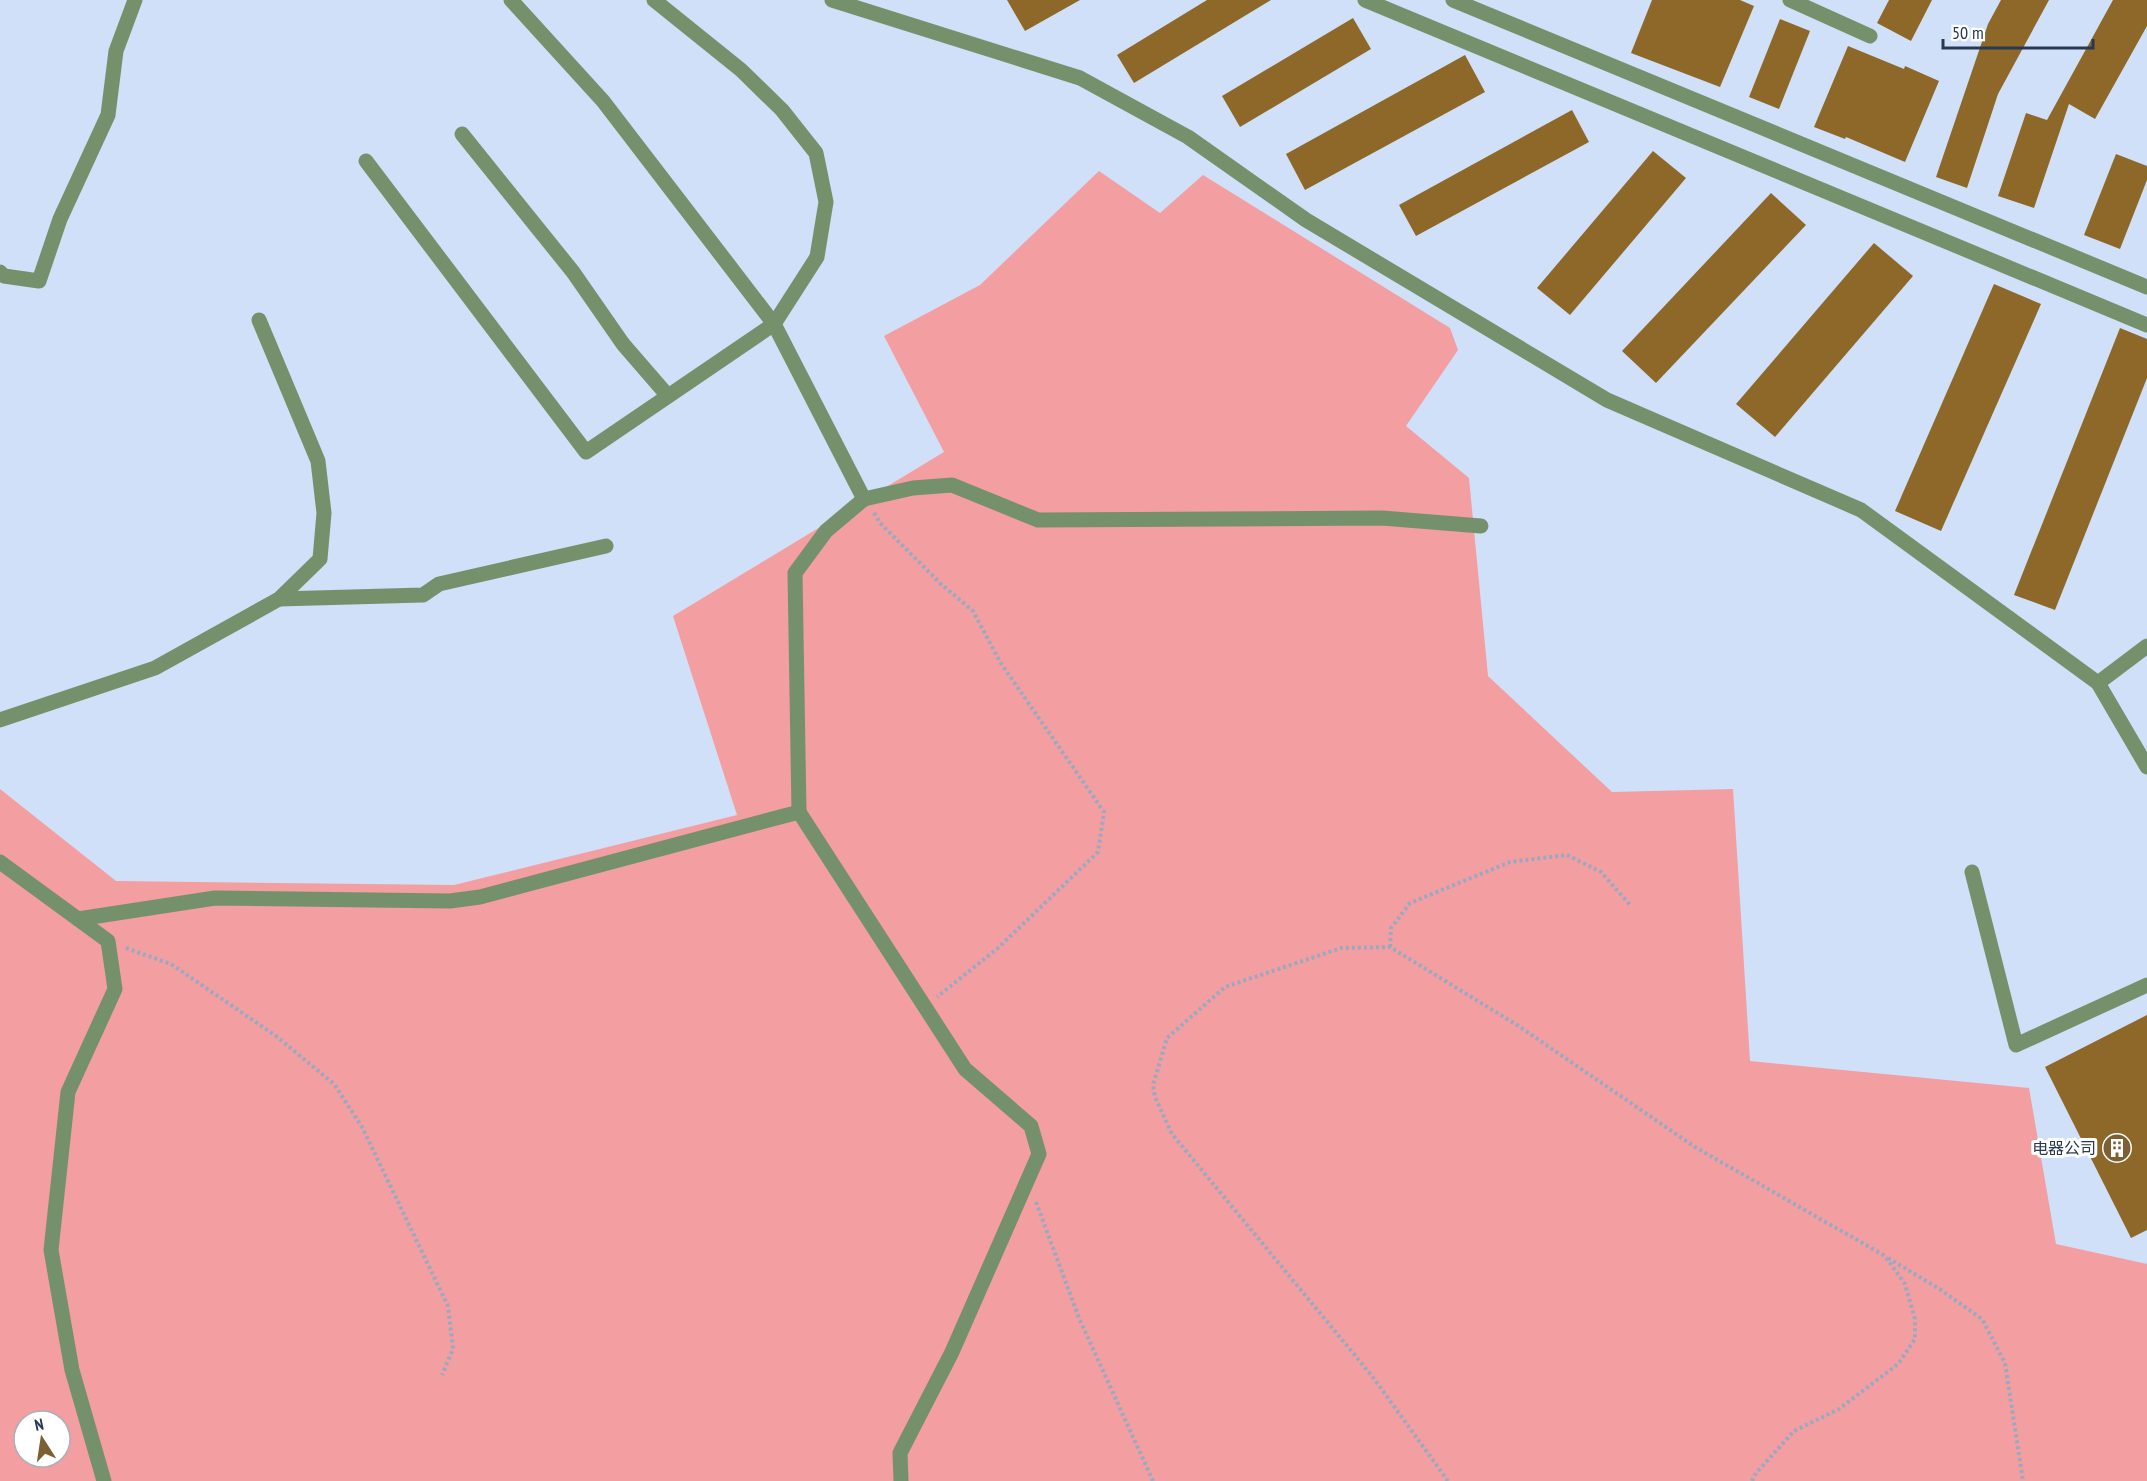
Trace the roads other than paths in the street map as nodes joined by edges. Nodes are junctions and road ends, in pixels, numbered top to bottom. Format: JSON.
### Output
{"nodes":[{"id":1,"x":135,"y":0,"type":"edge"},
{"id":2,"x":511,"y":0,"type":"edge"},
{"id":3,"x":654,"y":0,"type":"edge"},
{"id":4,"x":832,"y":0,"type":"edge"},
{"id":5,"x":1365,"y":0,"type":"edge"},
{"id":6,"x":1453,"y":0,"type":"edge"},
{"id":7,"x":1790,"y":0,"type":"edge"},
{"id":8,"x":1870,"y":36,"type":"dead end"},
{"id":9,"x":462,"y":134,"type":"dead end"},
{"id":10,"x":366,"y":161,"type":"dead end"},
{"id":11,"x":0,"y":272,"type":"edge"},
{"id":12,"x":2147,"y":287,"type":"edge"},
{"id":13,"x":259,"y":320,"type":"dead end"},
{"id":14,"x":774,"y":324,"type":"junction"},
{"id":15,"x":2147,"y":325,"type":"edge"},
{"id":16,"x":668,"y":396,"type":"junction"},
{"id":17,"x":864,"y":499,"type":"junction"},
{"id":18,"x":1481,"y":526,"type":"dead end"},
{"id":19,"x":606,"y":546,"type":"dead end"},
{"id":20,"x":279,"y":599,"type":"junction"},
{"id":21,"x":2147,"y":646,"type":"edge"},
{"id":22,"x":2098,"y":683,"type":"junction"},
{"id":23,"x":0,"y":720,"type":"edge"},
{"id":24,"x":2147,"y":767,"type":"edge"},
{"id":25,"x":799,"y":812,"type":"junction"},
{"id":26,"x":0,"y":862,"type":"edge"},
{"id":27,"x":1972,"y":872,"type":"dead end"},
{"id":28,"x":78,"y":919,"type":"junction"},
{"id":29,"x":2147,"y":986,"type":"edge"},
{"id":30,"x":104,"y":1481,"type":"edge"},
{"id":31,"x":901,"y":1481,"type":"edge"}],
"edges":[{"from":1,"to":11,"type":"street"},
{"from":2,"to":14,"type":"street"},
{"from":3,"to":14,"type":"street"},
{"from":4,"to":22,"type":"street"},
{"from":5,"to":15,"type":"street"},
{"from":6,"to":12,"type":"street"},
{"from":7,"to":8,"type":"street"},
{"from":9,"to":16,"type":"street"},
{"from":10,"to":16,"type":"street"},
{"from":13,"to":20,"type":"street"},
{"from":14,"to":16,"type":"street"},
{"from":14,"to":17,"type":"street"},
{"from":17,"to":18,"type":"street"},
{"from":17,"to":25,"type":"street"},
{"from":19,"to":20,"type":"street"},
{"from":20,"to":23,"type":"street"},
{"from":21,"to":22,"type":"street"},
{"from":22,"to":24,"type":"street"},
{"from":25,"to":28,"type":"street"},
{"from":25,"to":31,"type":"street"},
{"from":26,"to":28,"type":"street"},
{"from":27,"to":29,"type":"street"},
{"from":28,"to":30,"type":"street"}]}
